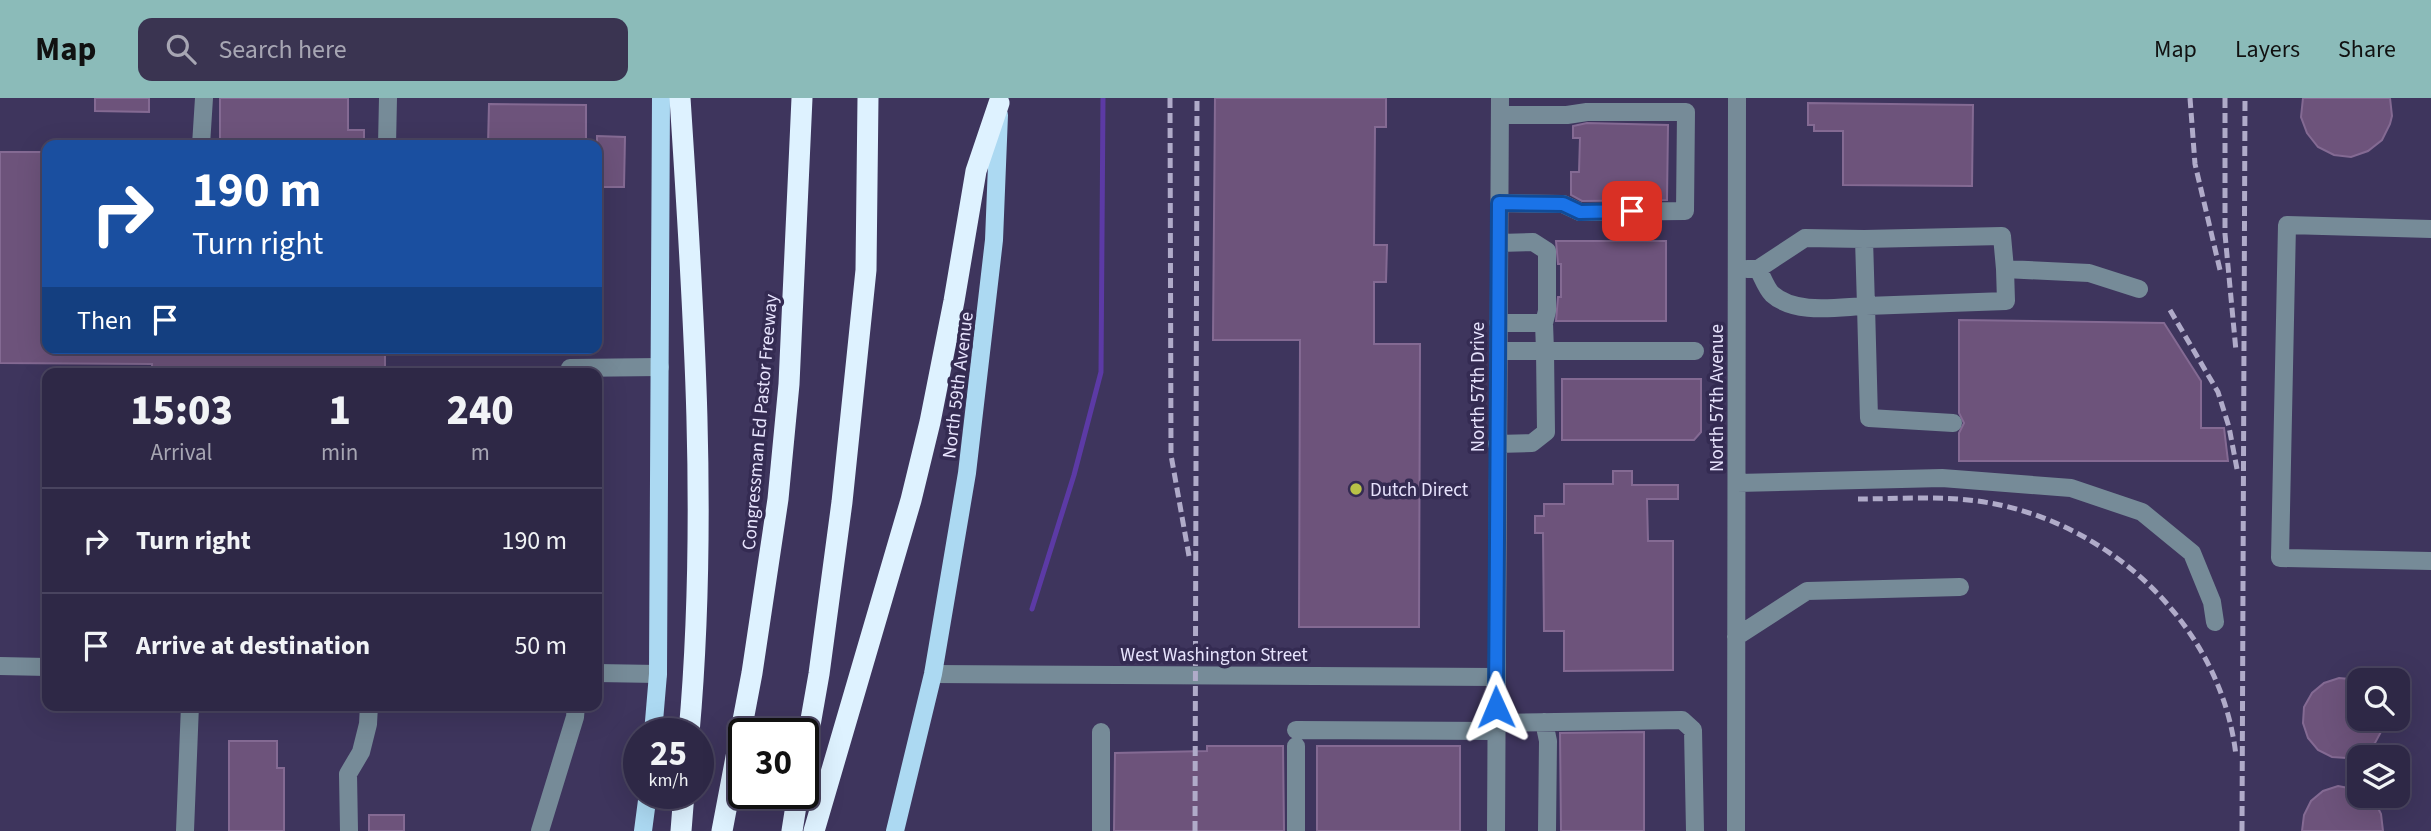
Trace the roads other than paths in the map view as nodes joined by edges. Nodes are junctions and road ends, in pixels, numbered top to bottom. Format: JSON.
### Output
{"nodes":[{"id":1,"x":204,"y":98,"type":"edge"},
{"id":2,"x":388,"y":98,"type":"edge"},
{"id":3,"x":661,"y":98,"type":"edge"},
{"id":4,"x":680,"y":98,"type":"edge"},
{"id":5,"x":802,"y":98,"type":"edge"},
{"id":6,"x":868,"y":98,"type":"edge"},
{"id":7,"x":1737,"y":98,"type":"edge"},
{"id":8,"x":999,"y":101,"type":"edge"},
{"id":9,"x":1500,"y":107,"type":"edge"},
{"id":10,"x":201,"y":140,"type":"edge"},
{"id":11,"x":387,"y":140,"type":"edge"},
{"id":12,"x":1499,"y":203,"type":"junction"},
{"id":13,"x":2431,"y":229,"type":"edge"},
{"id":14,"x":1864,"y":239,"type":"junction"},
{"id":15,"x":1499,"y":243,"type":"junction"},
{"id":16,"x":1759,"y":269,"type":"junction"},
{"id":17,"x":2005,"y":269,"type":"junction"},
{"id":18,"x":1736,"y":270,"type":"junction"},
{"id":19,"x":2139,"y":289,"type":"dead end"},
{"id":20,"x":1866,"y":306,"type":"junction"},
{"id":21,"x":1498,"y":323,"type":"junction"},
{"id":22,"x":1544,"y":323,"type":"junction"},
{"id":23,"x":1498,"y":351,"type":"junction"},
{"id":24,"x":1545,"y":351,"type":"junction"},
{"id":25,"x":1695,"y":351,"type":"dead end"},
{"id":26,"x":660,"y":367,"type":"junction"},
{"id":27,"x":570,"y":368,"type":"edge"},
{"id":28,"x":1953,"y":423,"type":"dead end"},
{"id":29,"x":1497,"y":444,"type":"junction"},
{"id":30,"x":1737,"y":483,"type":"junction"},
{"id":31,"x":2431,"y":561,"type":"edge"},
{"id":32,"x":1960,"y":587,"type":"dead end"},
{"id":33,"x":2214,"y":622,"type":"dead end"},
{"id":34,"x":1736,"y":637,"type":"junction"},
{"id":35,"x":0,"y":666,"type":"edge"},
{"id":36,"x":42,"y":667,"type":"edge"},
{"id":37,"x":602,"y":673,"type":"edge"},
{"id":38,"x":658,"y":674,"type":"junction"},
{"id":39,"x":933,"y":674,"type":"junction"},
{"id":40,"x":1496,"y":677,"type":"junction"},
{"id":41,"x":190,"y":711,"type":"edge"},
{"id":42,"x":369,"y":711,"type":"edge"},
{"id":43,"x":576,"y":711,"type":"edge"},
{"id":44,"x":654,"y":718,"type":"edge"},
{"id":45,"x":690,"y":718,"type":"edge"},
{"id":46,"x":811,"y":718,"type":"edge"},
{"id":47,"x":1544,"y":722,"type":"junction"},
{"id":48,"x":1496,"y":727,"type":"junction"},
{"id":49,"x":1101,"y":733,"type":"dead end"},
{"id":50,"x":646,"y":809,"type":"edge"},
{"id":51,"x":683,"y":809,"type":"edge"},
{"id":52,"x":795,"y":809,"type":"edge"},
{"id":53,"x":185,"y":831,"type":"edge"},
{"id":54,"x":349,"y":831,"type":"edge"},
{"id":55,"x":540,"y":831,"type":"edge"},
{"id":56,"x":643,"y":831,"type":"edge"},
{"id":57,"x":681,"y":831,"type":"edge"},
{"id":58,"x":722,"y":831,"type":"edge"},
{"id":59,"x":792,"y":831,"type":"edge"},
{"id":60,"x":814,"y":831,"type":"edge"},
{"id":61,"x":895,"y":831,"type":"edge"},
{"id":62,"x":1101,"y":831,"type":"edge"},
{"id":63,"x":1296,"y":831,"type":"edge"},
{"id":64,"x":1496,"y":831,"type":"edge"},
{"id":65,"x":1547,"y":831,"type":"edge"},
{"id":66,"x":1695,"y":831,"type":"edge"},
{"id":67,"x":1736,"y":831,"type":"edge"}],
"edges":[{"from":1,"to":10,"type":"street"},
{"from":2,"to":11,"type":"street"},
{"from":3,"to":26,"type":"main road"},
{"from":4,"to":45,"type":"highway"},
{"from":5,"to":58,"type":"highway","name":"Congressman Ed Pastor Freeway"},
{"from":6,"to":46,"type":"highway"},
{"from":7,"to":18,"type":"street","name":"North 57th Avenue"},
{"from":8,"to":39,"type":"main road","name":"North 59th Avenue"},
{"from":8,"to":60,"type":"highway"},
{"from":9,"to":12,"type":"street","name":"North 57th Drive"},
{"from":9,"to":12,"type":"street"},
{"from":12,"to":15,"type":"street","name":"North 57th Drive"},
{"from":13,"to":31,"type":"street"},
{"from":14,"to":16,"type":"street"},
{"from":14,"to":17,"type":"street"},
{"from":14,"to":20,"type":"street"},
{"from":15,"to":21,"type":"street","name":"North 57th Drive"},
{"from":15,"to":22,"type":"street"},
{"from":16,"to":18,"type":"street"},
{"from":16,"to":20,"type":"street"},
{"from":17,"to":19,"type":"street"},
{"from":17,"to":20,"type":"street"},
{"from":18,"to":30,"type":"street","name":"North 57th Avenue"},
{"from":20,"to":28,"type":"street"},
{"from":21,"to":22,"type":"street"},
{"from":21,"to":23,"type":"street","name":"North 57th Drive"},
{"from":22,"to":24,"type":"street"},
{"from":23,"to":24,"type":"street"},
{"from":23,"to":29,"type":"street","name":"North 57th Drive"},
{"from":24,"to":25,"type":"street"},
{"from":24,"to":29,"type":"street"},
{"from":26,"to":27,"type":"street"},
{"from":26,"to":38,"type":"main road"},
{"from":29,"to":40,"type":"street","name":"North 57th Drive"},
{"from":30,"to":33,"type":"street"},
{"from":30,"to":34,"type":"street","name":"North 57th Avenue"},
{"from":32,"to":34,"type":"street"},
{"from":34,"to":67,"type":"street","name":"North 57th Avenue"},
{"from":35,"to":36,"type":"street"},
{"from":37,"to":38,"type":"street"},
{"from":38,"to":44,"type":"main road"},
{"from":39,"to":40,"type":"street","name":"West Washington Street"},
{"from":39,"to":61,"type":"main road","name":"North 59th Avenue"},
{"from":40,"to":48,"type":"street","name":"North 57th Drive"},
{"from":41,"to":53,"type":"street"},
{"from":42,"to":54,"type":"street"},
{"from":43,"to":55,"type":"street"},
{"from":47,"to":48,"type":"street"},
{"from":47,"to":65,"type":"street"},
{"from":47,"to":66,"type":"street"},
{"from":48,"to":63,"type":"street"},
{"from":48,"to":64,"type":"street","name":"North 57th Drive"},
{"from":49,"to":62,"type":"street"},
{"from":50,"to":56,"type":"main road"},
{"from":51,"to":57,"type":"highway"},
{"from":52,"to":59,"type":"highway"}]}
